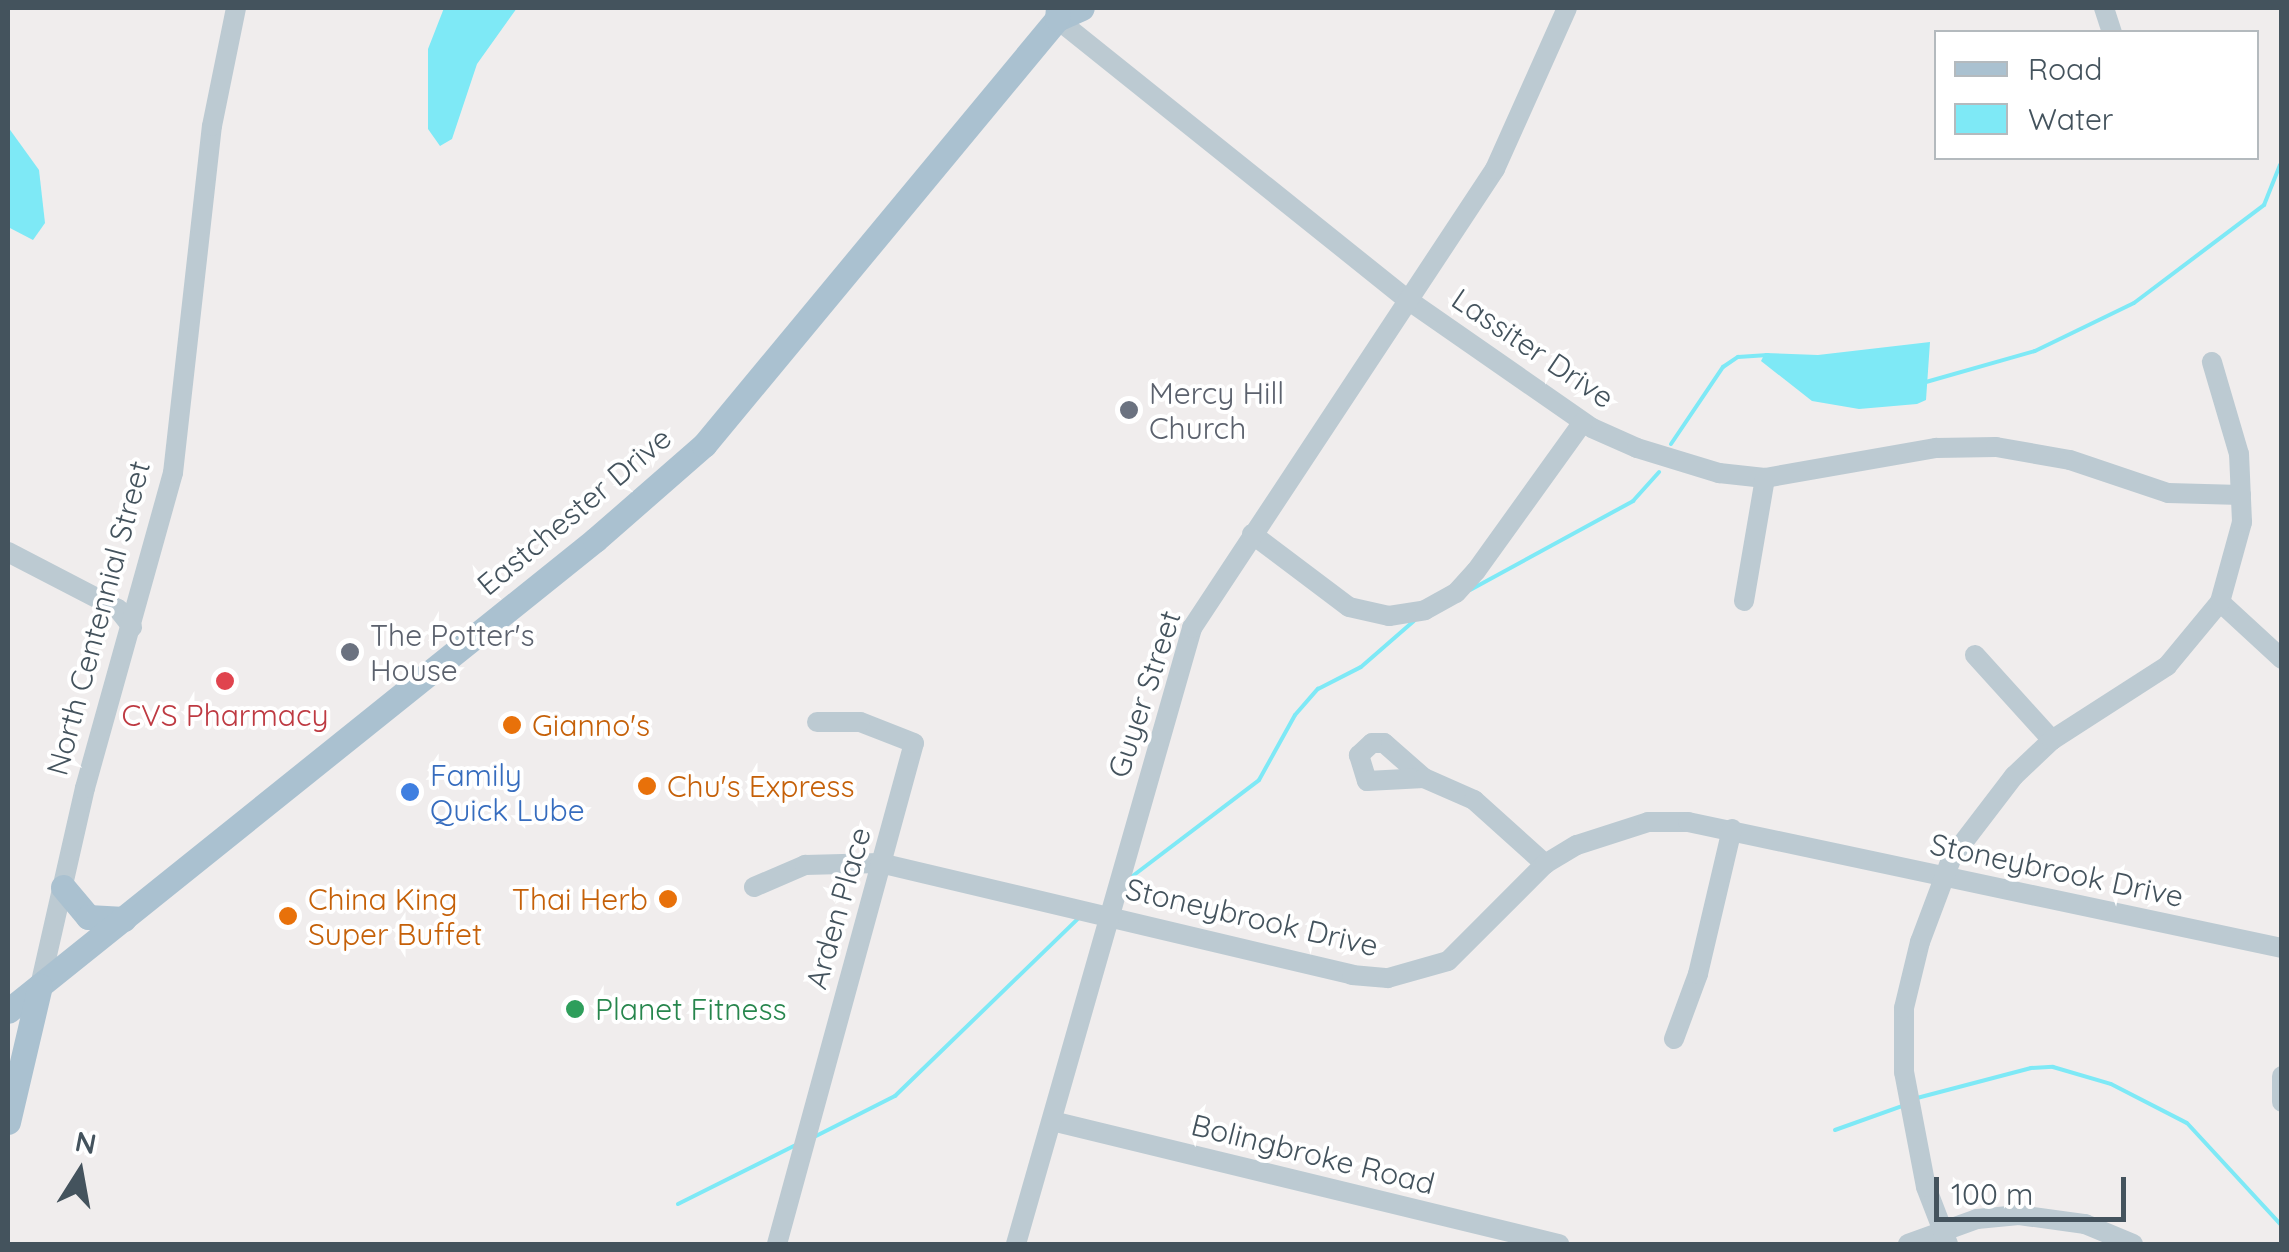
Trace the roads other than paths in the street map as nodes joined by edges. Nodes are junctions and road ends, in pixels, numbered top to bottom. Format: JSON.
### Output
{"nodes":[{"id":1,"x":236,"y":8,"type":"edge"},
{"id":2,"x":1082,"y":8,"type":"edge"},
{"id":3,"x":1566,"y":8,"type":"edge"},
{"id":4,"x":1058,"y":13,"type":"edge"},
{"id":5,"x":1408,"y":300,"type":"junction"},
{"id":6,"x":2212,"y":362,"type":"dead end"},
{"id":7,"x":1583,"y":422,"type":"junction"},
{"id":8,"x":1765,"y":478,"type":"junction"},
{"id":9,"x":2241,"y":495,"type":"junction"},
{"id":10,"x":1252,"y":534,"type":"junction"},
{"id":11,"x":8,"y":552,"type":"edge"},
{"id":12,"x":1744,"y":601,"type":"dead end"},
{"id":13,"x":2220,"y":602,"type":"junction"},
{"id":14,"x":132,"y":627,"type":"junction"},
{"id":15,"x":1975,"y":654,"type":"dead end"},
{"id":16,"x":2282,"y":659,"type":"edge"},
{"id":17,"x":817,"y":722,"type":"dead end"},
{"id":18,"x":2052,"y":740,"type":"junction"},
{"id":19,"x":1424,"y":778,"type":"dead end"},
{"id":20,"x":1732,"y":829,"type":"junction"},
{"id":21,"x":880,"y":863,"type":"junction"},
{"id":22,"x":1544,"y":864,"type":"junction"},
{"id":23,"x":1945,"y":876,"type":"junction"},
{"id":24,"x":63,"y":886,"type":"junction"},
{"id":25,"x":754,"y":887,"type":"dead end"},
{"id":26,"x":1107,"y":916,"type":"junction"},
{"id":27,"x":124,"y":919,"type":"junction"},
{"id":28,"x":2282,"y":948,"type":"edge"},
{"id":29,"x":40,"y":986,"type":"junction"},
{"id":30,"x":8,"y":1011,"type":"edge"},
{"id":31,"x":1674,"y":1039,"type":"dead end"},
{"id":32,"x":2282,"y":1076,"type":"edge"},
{"id":33,"x":2282,"y":1102,"type":"edge"},
{"id":34,"x":9,"y":1108,"type":"edge"},
{"id":35,"x":1052,"y":1121,"type":"junction"},
{"id":36,"x":1945,"y":1238,"type":"edge"},
{"id":37,"x":777,"y":1244,"type":"edge"},
{"id":38,"x":1016,"y":1244,"type":"edge"},
{"id":39,"x":1559,"y":1244,"type":"edge"},
{"id":40,"x":1908,"y":1244,"type":"edge"},
{"id":41,"x":2132,"y":1244,"type":"edge"}],
"edges":[{"from":1,"to":14,"type":"street","name":"North Centennial Street"},
{"from":2,"to":4,"type":"main road","name":"Eastchester Drive"},
{"from":3,"to":5,"type":"street","name":"Guyer Street"},
{"from":4,"to":5,"type":"street","name":"Lassiter Drive"},
{"from":4,"to":27,"type":"main road","name":"Eastchester Drive"},
{"from":5,"to":7,"type":"street","name":"Lassiter Drive"},
{"from":5,"to":10,"type":"street","name":"Guyer Street"},
{"from":6,"to":9,"type":"street"},
{"from":7,"to":8,"type":"street","name":"Lassiter Drive"},
{"from":7,"to":10,"type":"street"},
{"from":8,"to":9,"type":"street","name":"Lassiter Drive"},
{"from":8,"to":12,"type":"street"},
{"from":9,"to":13,"type":"street"},
{"from":10,"to":26,"type":"street","name":"Guyer Street"},
{"from":11,"to":14,"type":"street"},
{"from":13,"to":16,"type":"street"},
{"from":13,"to":18,"type":"street"},
{"from":14,"to":24,"type":"street","name":"North Centennial Street"},
{"from":15,"to":18,"type":"street"},
{"from":17,"to":21,"type":"street","name":"Arden Place"},
{"from":18,"to":23,"type":"street"},
{"from":19,"to":22,"type":"street"},
{"from":20,"to":22,"type":"street","name":"Stoneybrook Drive"},
{"from":20,"to":23,"type":"street","name":"Stoneybrook Drive"},
{"from":20,"to":31,"type":"street"},
{"from":21,"to":25,"type":"street","name":"Stoneybrook Drive"},
{"from":21,"to":26,"type":"street","name":"Stoneybrook Drive"},
{"from":21,"to":37,"type":"street","name":"Arden Place"},
{"from":22,"to":26,"type":"street","name":"Stoneybrook Drive"},
{"from":23,"to":28,"type":"street","name":"Stoneybrook Drive"},
{"from":23,"to":36,"type":"street"},
{"from":24,"to":27,"type":"main road"},
{"from":24,"to":29,"type":"street","name":"North Centennial Street"},
{"from":26,"to":35,"type":"street","name":"Guyer Street"},
{"from":27,"to":29,"type":"main road","name":"Eastchester Drive"},
{"from":29,"to":30,"type":"main road","name":"Eastchester Drive"},
{"from":29,"to":34,"type":"main road","name":"North Centennial Street"},
{"from":32,"to":33,"type":"street"},
{"from":35,"to":38,"type":"street","name":"Guyer Street"},
{"from":35,"to":39,"type":"street","name":"Bolingbroke Road"},
{"from":36,"to":40,"type":"street"},
{"from":36,"to":41,"type":"street"}]}
